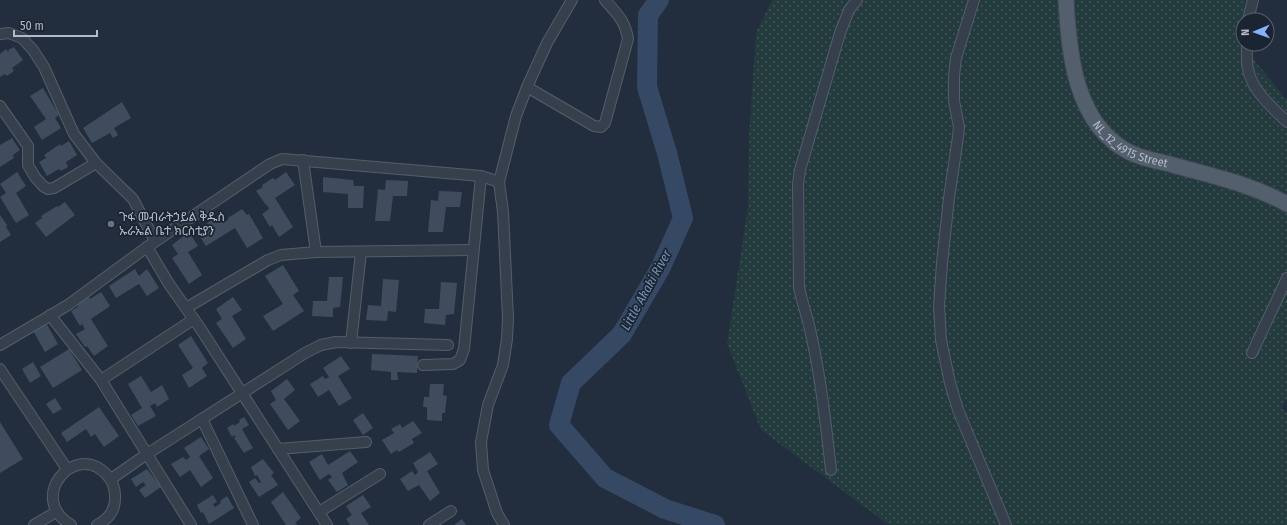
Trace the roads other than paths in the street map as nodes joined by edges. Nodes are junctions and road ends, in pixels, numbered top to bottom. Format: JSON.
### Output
{"nodes":[{"id":1,"x":572,"y":0,"type":"edge"},
{"id":2,"x":605,"y":0,"type":"edge"},
{"id":3,"x":857,"y":0,"type":"edge"},
{"id":4,"x":974,"y":0,"type":"edge"},
{"id":5,"x":1066,"y":0,"type":"edge"},
{"id":6,"x":1072,"y":0,"type":"edge"},
{"id":7,"x":1253,"y":0,"type":"edge"},
{"id":8,"x":1250,"y":12,"type":"edge"},
{"id":9,"x":0,"y":34,"type":"edge"},
{"id":10,"x":1247,"y":52,"type":"edge"},
{"id":11,"x":527,"y":88,"type":"junction"},
{"id":12,"x":0,"y":106,"type":"edge"},
{"id":13,"x":1287,"y":122,"type":"edge"},
{"id":14,"x":303,"y":160,"type":"junction"},
{"id":15,"x":96,"y":163,"type":"junction"},
{"id":16,"x":481,"y":176,"type":"junction"},
{"id":17,"x":499,"y":182,"type":"junction"},
{"id":18,"x":1287,"y":198,"type":"edge"},
{"id":19,"x":1287,"y":204,"type":"edge"},
{"id":20,"x":151,"y":244,"type":"junction"},
{"id":21,"x":473,"y":250,"type":"junction"},
{"id":22,"x":316,"y":252,"type":"junction"},
{"id":23,"x":361,"y":252,"type":"junction"},
{"id":24,"x":1287,"y":278,"type":"edge"},
{"id":25,"x":186,"y":308,"type":"junction"},
{"id":26,"x":50,"y":315,"type":"junction"},
{"id":27,"x":194,"y":319,"type":"junction"},
{"id":28,"x":351,"y":343,"type":"junction"},
{"id":29,"x":0,"y":345,"type":"edge"},
{"id":30,"x":448,"y":345,"type":"dead end"},
{"id":31,"x":1252,"y":353,"type":"dead end"},
{"id":32,"x":423,"y":365,"type":"dead end"},
{"id":33,"x":0,"y":369,"type":"edge"},
{"id":34,"x":101,"y":380,"type":"junction"},
{"id":35,"x":242,"y":394,"type":"junction"},
{"id":36,"x":202,"y":419,"type":"junction"},
{"id":37,"x":366,"y":442,"type":"dead end"},
{"id":38,"x":278,"y":449,"type":"junction"},
{"id":39,"x":147,"y":454,"type":"junction"},
{"id":40,"x":66,"y":469,"type":"junction"},
{"id":41,"x":831,"y":470,"type":"dead end"},
{"id":42,"x":380,"y":474,"type":"dead end"},
{"id":43,"x":111,"y":479,"type":"junction"},
{"id":44,"x":451,"y":511,"type":"dead end"},
{"id":45,"x":56,"y":512,"type":"junction"},
{"id":46,"x":319,"y":512,"type":"junction"},
{"id":47,"x":102,"y":524,"type":"edge"},
{"id":48,"x":34,"y":525,"type":"edge"},
{"id":49,"x":70,"y":525,"type":"edge"},
{"id":50,"x":191,"y":525,"type":"edge"},
{"id":51,"x":253,"y":525,"type":"edge"},
{"id":52,"x":327,"y":525,"type":"edge"},
{"id":53,"x":429,"y":525,"type":"edge"},
{"id":54,"x":504,"y":525,"type":"edge"},
{"id":55,"x":1006,"y":525,"type":"edge"}],
"edges":[{"from":1,"to":11,"type":"street"},
{"from":2,"to":11,"type":"street"},
{"from":3,"to":41,"type":"street"},
{"from":4,"to":55,"type":"street"},
{"from":5,"to":19,"type":"main road","name":"NL_12_4915 Street"},
{"from":6,"to":18,"type":"main road","name":"NL_12_4915 Street"},
{"from":7,"to":8,"type":"street"},
{"from":9,"to":15,"type":"street"},
{"from":10,"to":13,"type":"street"},
{"from":11,"to":17,"type":"street"},
{"from":12,"to":15,"type":"street"},
{"from":14,"to":16,"type":"street"},
{"from":14,"to":20,"type":"street"},
{"from":14,"to":22,"type":"street"},
{"from":15,"to":20,"type":"street"},
{"from":16,"to":17,"type":"street"},
{"from":16,"to":21,"type":"street"},
{"from":17,"to":54,"type":"street"},
{"from":20,"to":25,"type":"street"},
{"from":20,"to":26,"type":"street"},
{"from":21,"to":23,"type":"street"},
{"from":21,"to":32,"type":"street"},
{"from":22,"to":23,"type":"street"},
{"from":22,"to":25,"type":"street"},
{"from":23,"to":28,"type":"street"},
{"from":24,"to":31,"type":"street"},
{"from":25,"to":27,"type":"street"},
{"from":26,"to":29,"type":"street"},
{"from":26,"to":34,"type":"street"},
{"from":27,"to":34,"type":"street"},
{"from":27,"to":35,"type":"street"},
{"from":28,"to":30,"type":"street"},
{"from":28,"to":35,"type":"street"},
{"from":33,"to":40,"type":"street"},
{"from":34,"to":39,"type":"street"},
{"from":35,"to":36,"type":"street"},
{"from":35,"to":38,"type":"street"},
{"from":36,"to":39,"type":"street"},
{"from":36,"to":51,"type":"street"},
{"from":37,"to":38,"type":"street"},
{"from":38,"to":46,"type":"street"},
{"from":39,"to":43,"type":"street"},
{"from":39,"to":50,"type":"street"},
{"from":40,"to":43,"type":"street"},
{"from":40,"to":45,"type":"street"},
{"from":42,"to":46,"type":"street"},
{"from":43,"to":47,"type":"street"},
{"from":44,"to":53,"type":"street"},
{"from":45,"to":48,"type":"street"},
{"from":45,"to":49,"type":"street"},
{"from":46,"to":52,"type":"street"}]}
